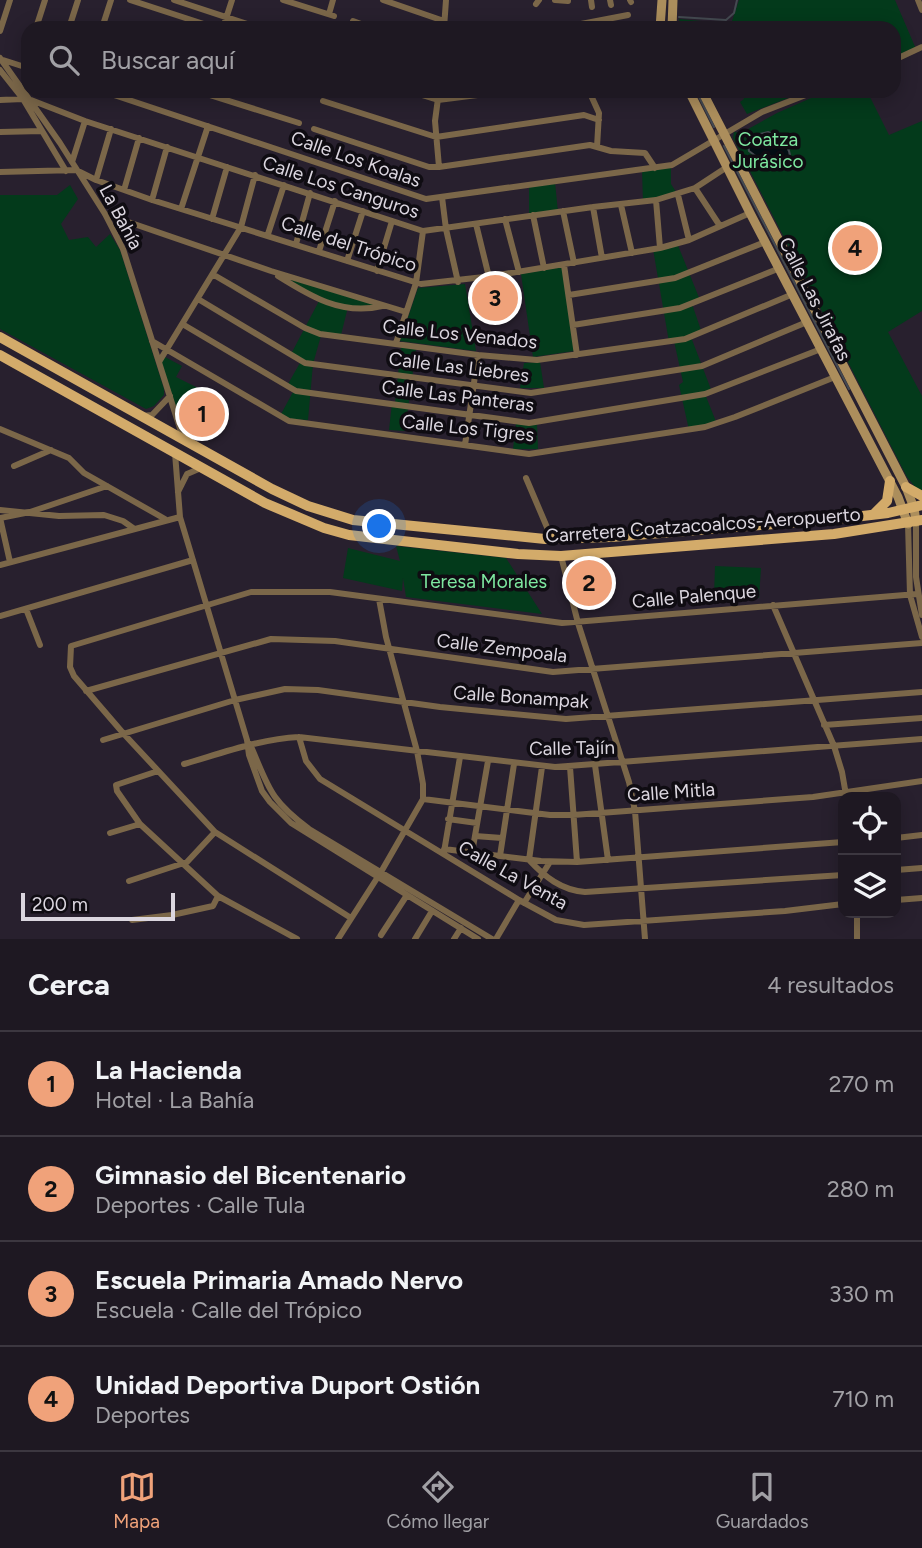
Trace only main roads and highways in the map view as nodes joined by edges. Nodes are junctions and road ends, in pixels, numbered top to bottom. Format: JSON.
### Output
{"nodes":[{"id":1,"x":662,"y":0,"type":"edge"},
{"id":2,"x":673,"y":0,"type":"edge"},
{"id":3,"x":660,"y":21,"type":"edge"},
{"id":4,"x":672,"y":21,"type":"edge"},
{"id":5,"x":692,"y":98,"type":"edge"},
{"id":6,"x":706,"y":98,"type":"edge"},
{"id":7,"x":0,"y":337,"type":"edge"},
{"id":8,"x":0,"y":355,"type":"edge"},
{"id":9,"x":76,"y":380,"type":"junction"},
{"id":10,"x":68,"y":394,"type":"junction"},
{"id":11,"x":858,"y":394,"type":"junction"},
{"id":12,"x":847,"y":400,"type":"junction"},
{"id":13,"x":890,"y":481,"type":"junction"},
{"id":14,"x":906,"y":487,"type":"junction"},
{"id":15,"x":272,"y":489,"type":"junction"},
{"id":16,"x":922,"y":496,"type":"edge"},
{"id":17,"x":265,"y":503,"type":"junction"},
{"id":18,"x":913,"y":508,"type":"edge"},
{"id":19,"x":873,"y":515,"type":"junction"},
{"id":20,"x":825,"y":520,"type":"junction"},
{"id":21,"x":915,"y":522,"type":"edge"},
{"id":22,"x":422,"y":528,"type":"junction"},
{"id":23,"x":645,"y":534,"type":"junction"},
{"id":24,"x":758,"y":540,"type":"junction"},
{"id":25,"x":420,"y":543,"type":"junction"},
{"id":26,"x":641,"y":550,"type":"junction"}],
"edges":[{"from":1,"to":3,"type":"main road"},
{"from":2,"to":4,"type":"main road"},
{"from":5,"to":12,"type":"main road","name":"Calle Las Jirafas"},
{"from":6,"to":11,"type":"main road","name":"Calle Las Jirafas"},
{"from":7,"to":9,"type":"main road","name":"Carretera Coatzacoalcos-Aeropuerto"},
{"from":8,"to":10,"type":"main road","name":"Carretera Coatzacoalcos-Aeropuerto"},
{"from":9,"to":10,"type":"main road"},
{"from":9,"to":15,"type":"main road","name":"Carretera Coatzacoalcos-Aeropuerto"},
{"from":10,"to":17,"type":"main road","name":"Carretera Coatzacoalcos-Aeropuerto"},
{"from":11,"to":12,"type":"main road"},
{"from":11,"to":14,"type":"main road","name":"Calle Las Jirafas"},
{"from":12,"to":13,"type":"main road","name":"Calle Las Jirafas"},
{"from":13,"to":18,"type":"main road","name":"Calle Las Jirafas"},
{"from":13,"to":19,"type":"main road"},
{"from":14,"to":16,"type":"main road"},
{"from":14,"to":18,"type":"main road","name":"Calle Las Jirafas"},
{"from":15,"to":17,"type":"main road"},
{"from":15,"to":22,"type":"main road","name":"Carretera Coatzacoalcos-Aeropuerto"},
{"from":17,"to":25,"type":"main road","name":"Carretera Coatzacoalcos-Aeropuerto"},
{"from":18,"to":19,"type":"main road","name":"Carretera Coatzacoalcos-Aeropuerto"},
{"from":18,"to":21,"type":"main road","name":"Calle Las Jirafas"},
{"from":19,"to":20,"type":"main road","name":"Carretera Coatzacoalcos-Aeropuerto"},
{"from":20,"to":23,"type":"main road","name":"Carretera Coatzacoalcos-Aeropuerto"},
{"from":20,"to":24,"type":"main road"},
{"from":21,"to":24,"type":"main road","name":"Carretera Coatzacoalcos-Aeropuerto"},
{"from":22,"to":23,"type":"main road","name":"Carretera Coatzacoalcos-Aeropuerto"},
{"from":22,"to":25,"type":"main road"},
{"from":23,"to":26,"type":"main road"},
{"from":24,"to":26,"type":"main road","name":"Carretera Coatzacoalcos-Aeropuerto"},
{"from":25,"to":26,"type":"main road","name":"Carretera Coatzacoalcos-Aeropuerto"}]}
